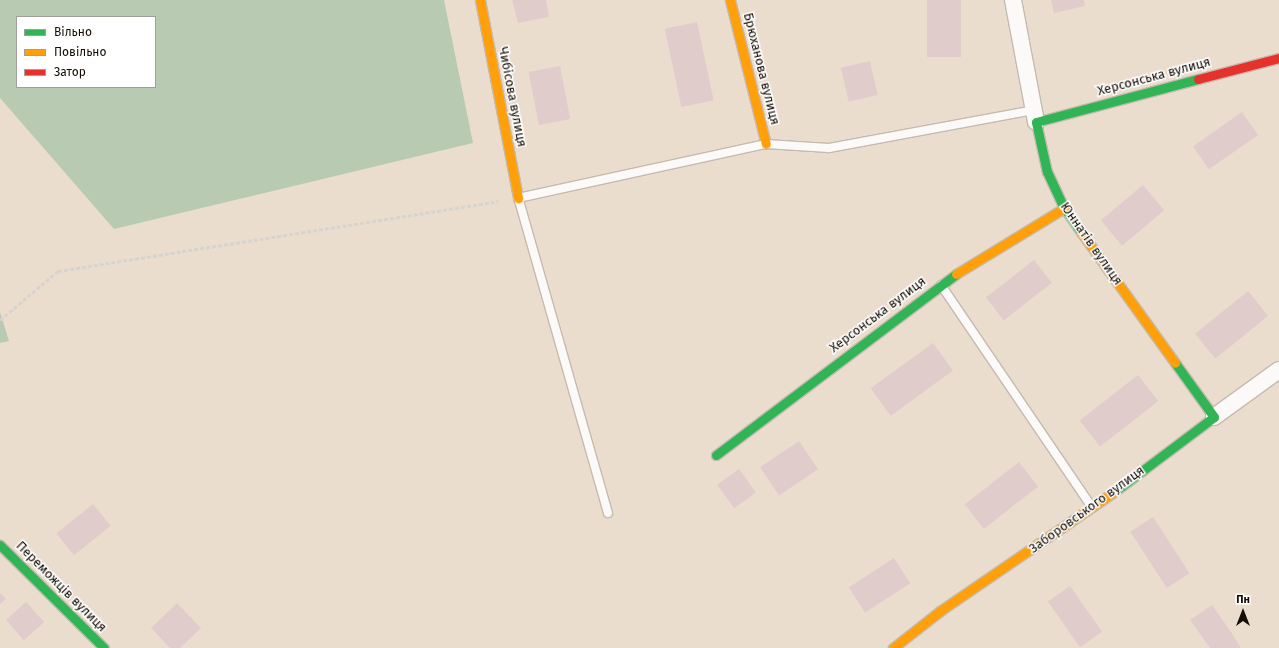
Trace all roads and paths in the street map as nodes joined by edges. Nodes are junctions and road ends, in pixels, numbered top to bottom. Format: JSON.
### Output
{"nodes":[{"id":1,"x":480,"y":0,"type":"edge"},
{"id":2,"x":730,"y":0,"type":"edge"},
{"id":3,"x":1013,"y":0,"type":"edge"},
{"id":4,"x":1279,"y":58,"type":"edge"},
{"id":5,"x":1035,"y":116,"type":"junction"},
{"id":6,"x":766,"y":144,"type":"junction"},
{"id":7,"x":518,"y":198,"type":"junction"},
{"id":8,"x":1064,"y":208,"type":"junction"},
{"id":9,"x":940,"y":284,"type":"junction"},
{"id":10,"x":0,"y":320,"type":"edge"},
{"id":11,"x":1279,"y":370,"type":"edge"},
{"id":12,"x":1214,"y":418,"type":"junction"},
{"id":13,"x":716,"y":455,"type":"dead end"},
{"id":14,"x":1092,"y":507,"type":"junction"},
{"id":15,"x":608,"y":513,"type":"dead end"},
{"id":16,"x":0,"y":545,"type":"edge"},
{"id":17,"x":104,"y":648,"type":"edge"},
{"id":18,"x":893,"y":648,"type":"edge"}],
"edges":[{"from":1,"to":7,"type":"main road","name":"Чибісова вулиця"},
{"from":2,"to":6,"type":"main road","name":"Брюханова вулиця"},
{"from":3,"to":5,"type":"street","name":"Юннатів вулиця"},
{"from":4,"to":5,"type":"main road","name":"Херсонська вулиця"},
{"from":5,"to":6,"type":"lane"},
{"from":5,"to":8,"type":"main road","name":"Юннатів вулиця"},
{"from":6,"to":7,"type":"lane"},
{"from":7,"to":10,"type":"path"},
{"from":7,"to":15,"type":"lane"},
{"from":8,"to":9,"type":"main road","name":"Херсонська вулиця"},
{"from":8,"to":12,"type":"main road","name":"Юннатів вулиця"},
{"from":9,"to":13,"type":"main road","name":"Херсонська вулиця"},
{"from":9,"to":14,"type":"lane"},
{"from":11,"to":12,"type":"street","name":"Заборовського вулиця"},
{"from":12,"to":14,"type":"main road","name":"Заборовського вулиця"},
{"from":14,"to":18,"type":"main road","name":"Заборовського вулиця"},
{"from":16,"to":17,"type":"main road","name":"Переможців вулиця"}]}
